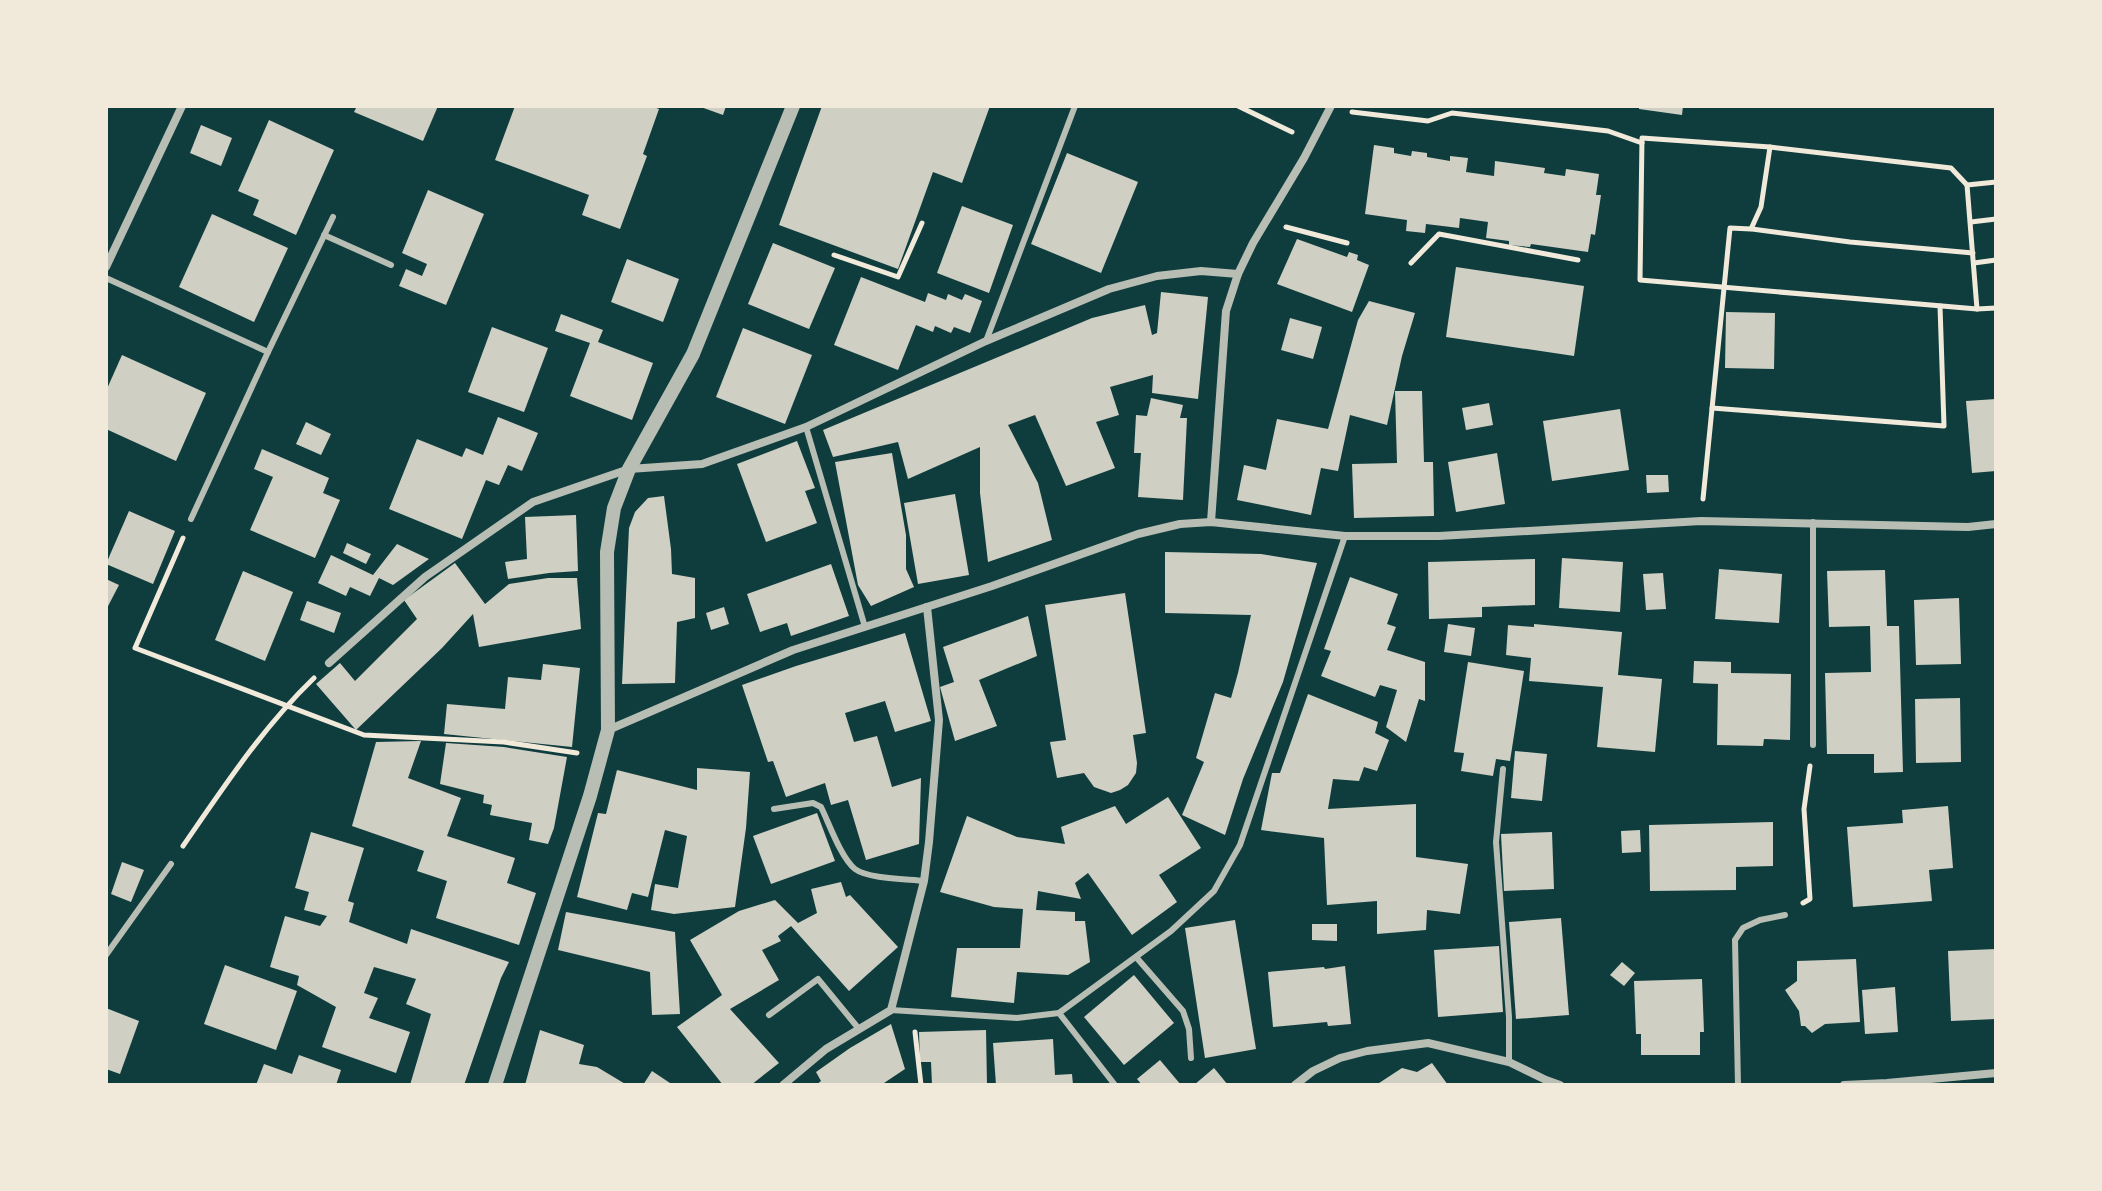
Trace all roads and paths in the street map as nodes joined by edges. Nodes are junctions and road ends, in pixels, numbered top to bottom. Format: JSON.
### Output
{"nodes":[{"id":1,"x":182,"y":106,"type":"edge"},
{"id":2,"x":793,"y":106,"type":"edge"},
{"id":3,"x":1075,"y":106,"type":"edge"},
{"id":4,"x":1238,"y":106,"type":"edge"},
{"id":5,"x":1330,"y":108,"type":"edge"},
{"id":6,"x":1642,"y":143,"type":"junction"},
{"id":7,"x":1770,"y":147,"type":"junction"},
{"id":8,"x":1304,"y":158,"type":"junction"},
{"id":9,"x":1996,"y":182,"type":"edge"},
{"id":10,"x":1967,"y":185,"type":"junction"},
{"id":11,"x":333,"y":217,"type":"dead end"},
{"id":12,"x":1996,"y":219,"type":"edge"},
{"id":13,"x":1266,"y":222,"type":"junction"},
{"id":14,"x":1971,"y":222,"type":"junction"},
{"id":15,"x":922,"y":223,"type":"dead end"},
{"id":16,"x":1751,"y":229,"type":"junction"},
{"id":17,"x":324,"y":235,"type":"junction"},
{"id":18,"x":1347,"y":243,"type":"dead end"},
{"id":19,"x":1973,"y":253,"type":"junction"},
{"id":20,"x":834,"y":255,"type":"dead end"},
{"id":21,"x":1578,"y":260,"type":"dead end"},
{"id":22,"x":1996,"y":260,"type":"edge"},
{"id":23,"x":1411,"y":263,"type":"dead end"},
{"id":24,"x":1974,"y":263,"type":"junction"},
{"id":25,"x":391,"y":265,"type":"dead end"},
{"id":26,"x":106,"y":267,"type":"edge"},
{"id":27,"x":1238,"y":274,"type":"junction"},
{"id":28,"x":106,"y":278,"type":"edge"},
{"id":29,"x":1724,"y":286,"type":"junction"},
{"id":30,"x":1940,"y":306,"type":"junction"},
{"id":31,"x":1996,"y":308,"type":"edge"},
{"id":32,"x":1977,"y":309,"type":"junction"},
{"id":33,"x":986,"y":341,"type":"junction"},
{"id":34,"x":268,"y":352,"type":"junction"},
{"id":35,"x":1712,"y":408,"type":"junction"},
{"id":36,"x":806,"y":427,"type":"junction"},
{"id":37,"x":629,"y":469,"type":"junction"},
{"id":38,"x":191,"y":519,"type":"dead end"},
{"id":39,"x":1701,"y":521,"type":"junction"},
{"id":40,"x":1211,"y":522,"type":"junction"},
{"id":41,"x":1813,"y":522,"type":"junction"},
{"id":42,"x":1996,"y":524,"type":"edge"},
{"id":43,"x":1345,"y":536,"type":"junction"},
{"id":44,"x":927,"y":607,"type":"junction"},
{"id":45,"x":865,"y":627,"type":"junction"},
{"id":46,"x":329,"y":663,"type":"joint"},
{"id":47,"x":608,"y":730,"type":"junction"},
{"id":48,"x":1813,"y":745,"type":"joint"},
{"id":49,"x":1503,"y":769,"type":"dead end"},
{"id":50,"x":774,"y":809,"type":"dead end"},
{"id":51,"x":171,"y":864,"type":"joint"},
{"id":52,"x":924,"y":881,"type":"junction"},
{"id":53,"x":1785,"y":915,"type":"joint"},
{"id":54,"x":106,"y":955,"type":"edge"},
{"id":55,"x":1136,"y":957,"type":"junction"},
{"id":56,"x":891,"y":1010,"type":"junction"},
{"id":57,"x":910,"y":1012,"type":"junction"},
{"id":58,"x":1059,"y":1013,"type":"junction"},
{"id":59,"x":769,"y":1015,"type":"dead end"},
{"id":60,"x":859,"y":1029,"type":"junction"},
{"id":61,"x":1191,"y":1058,"type":"dead end"},
{"id":62,"x":1509,"y":1062,"type":"junction"},
{"id":63,"x":1996,"y":1073,"type":"edge"},
{"id":64,"x":1547,"y":1082,"type":"edge"},
{"id":65,"x":495,"y":1085,"type":"edge"},
{"id":66,"x":783,"y":1085,"type":"edge"},
{"id":67,"x":921,"y":1085,"type":"edge"},
{"id":68,"x":1115,"y":1085,"type":"edge"},
{"id":69,"x":1295,"y":1085,"type":"edge"},
{"id":70,"x":1560,"y":1085,"type":"edge"},
{"id":71,"x":1738,"y":1085,"type":"edge"},
{"id":72,"x":1844,"y":1085,"type":"edge"}],
"edges":[{"from":1,"to":26,"type":"street"},
{"from":2,"to":37,"type":"street"},
{"from":3,"to":33,"type":"lane"},
{"from":4,"to":8,"type":"path"},
{"from":5,"to":6,"type":"path"},
{"from":5,"to":8,"type":"street"},
{"from":6,"to":7,"type":"path"},
{"from":6,"to":29,"type":"path"},
{"from":7,"to":10,"type":"path"},
{"from":7,"to":16,"type":"path"},
{"from":8,"to":13,"type":"street"},
{"from":9,"to":10,"type":"path"},
{"from":10,"to":14,"type":"path"},
{"from":11,"to":17,"type":"lane"},
{"from":12,"to":14,"type":"path"},
{"from":13,"to":18,"type":"path"},
{"from":13,"to":27,"type":"street"},
{"from":14,"to":19,"type":"path"},
{"from":15,"to":20,"type":"path"},
{"from":16,"to":19,"type":"path"},
{"from":16,"to":29,"type":"path"},
{"from":17,"to":25,"type":"lane"},
{"from":17,"to":34,"type":"lane"},
{"from":19,"to":24,"type":"path"},
{"from":21,"to":23,"type":"path"},
{"from":22,"to":24,"type":"path"},
{"from":24,"to":32,"type":"path"},
{"from":27,"to":33,"type":"street"},
{"from":27,"to":40,"type":"street"},
{"from":28,"to":34,"type":"lane"},
{"from":29,"to":30,"type":"path"},
{"from":29,"to":35,"type":"path"},
{"from":30,"to":32,"type":"path"},
{"from":30,"to":35,"type":"path"},
{"from":31,"to":32,"type":"path"},
{"from":33,"to":36,"type":"street"},
{"from":34,"to":38,"type":"lane"},
{"from":35,"to":39,"type":"path"},
{"from":36,"to":37,"type":"street"},
{"from":36,"to":45,"type":"lane"},
{"from":37,"to":46,"type":"street"},
{"from":37,"to":47,"type":"street"},
{"from":39,"to":41,"type":"street"},
{"from":39,"to":43,"type":"street"},
{"from":40,"to":43,"type":"street"},
{"from":40,"to":44,"type":"street"},
{"from":41,"to":42,"type":"street"},
{"from":41,"to":48,"type":"lane"},
{"from":43,"to":55,"type":"lane"},
{"from":44,"to":45,"type":"street"},
{"from":44,"to":52,"type":"street"},
{"from":45,"to":47,"type":"street"},
{"from":46,"to":51,"type":"path"},
{"from":47,"to":65,"type":"street"},
{"from":48,"to":53,"type":"path"},
{"from":49,"to":62,"type":"lane"},
{"from":50,"to":52,"type":"lane"},
{"from":51,"to":54,"type":"lane"},
{"from":52,"to":56,"type":"street"},
{"from":53,"to":71,"type":"lane"},
{"from":55,"to":58,"type":"lane"},
{"from":55,"to":61,"type":"lane"},
{"from":56,"to":57,"type":"lane"},
{"from":56,"to":60,"type":"street"},
{"from":57,"to":58,"type":"lane"},
{"from":57,"to":67,"type":"path"},
{"from":58,"to":68,"type":"lane"},
{"from":59,"to":60,"type":"lane"},
{"from":60,"to":66,"type":"street"},
{"from":62,"to":64,"type":"street"},
{"from":62,"to":69,"type":"street"},
{"from":63,"to":72,"type":"street"},
{"from":64,"to":70,"type":"street"}]}
